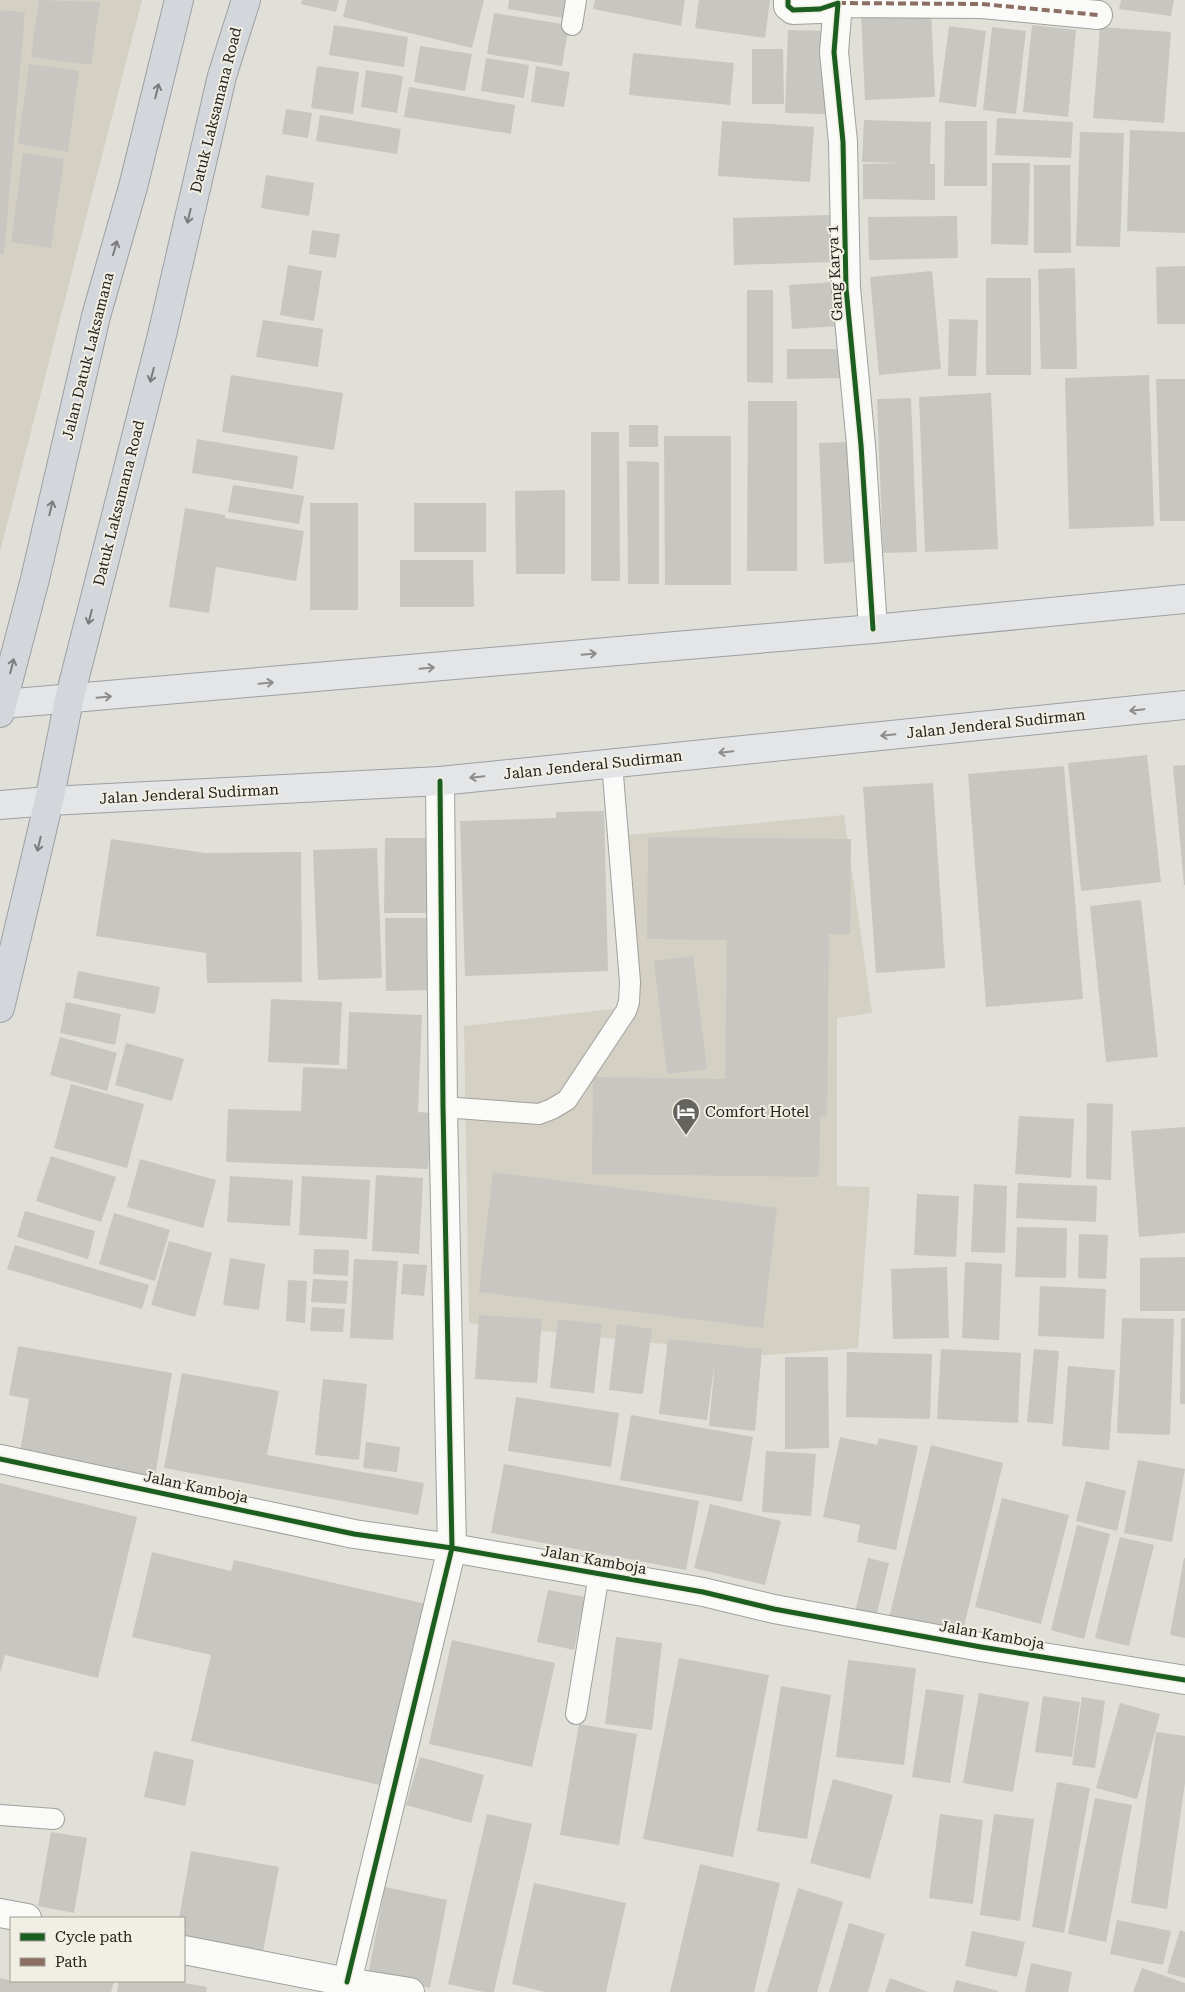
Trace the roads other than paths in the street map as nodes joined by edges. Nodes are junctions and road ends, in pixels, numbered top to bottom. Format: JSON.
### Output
{"nodes":[{"id":1,"x":179,"y":0,"type":"edge"},
{"id":2,"x":246,"y":0,"type":"edge"},
{"id":3,"x":576,"y":0,"type":"edge"},
{"id":4,"x":788,"y":0,"type":"edge"},
{"id":5,"x":838,"y":3,"type":"junction"},
{"id":6,"x":1098,"y":15,"type":"dead end"},
{"id":7,"x":572,"y":25,"type":"dead end"},
{"id":8,"x":1185,"y":599,"type":"edge"},
{"id":9,"x":873,"y":629,"type":"junction"},
{"id":10,"x":69,"y":700,"type":"junction"},
{"id":11,"x":1185,"y":705,"type":"edge"},
{"id":12,"x":1,"y":709,"type":"edge"},
{"id":13,"x":612,"y":763,"type":"junction"},
{"id":14,"x":440,"y":781,"type":"junction"},
{"id":15,"x":49,"y":801,"type":"junction"},
{"id":16,"x":0,"y":806,"type":"edge"},
{"id":17,"x":0,"y":1008,"type":"edge"},
{"id":18,"x":443,"y":1107,"type":"junction"},
{"id":19,"x":0,"y":1459,"type":"edge"},
{"id":20,"x":452,"y":1548,"type":"junction"},
{"id":21,"x":598,"y":1574,"type":"junction"},
{"id":22,"x":1185,"y":1680,"type":"edge"},
{"id":23,"x":576,"y":1714,"type":"dead end"},
{"id":24,"x":0,"y":1815,"type":"edge"},
{"id":25,"x":54,"y":1819,"type":"dead end"},
{"id":26,"x":0,"y":1913,"type":"edge"},
{"id":27,"x":22,"y":1917,"type":"edge"},
{"id":28,"x":185,"y":1950,"type":"edge"},
{"id":29,"x":346,"y":1982,"type":"junction"},
{"id":30,"x":410,"y":1992,"type":"edge"}],
"edges":[{"from":12,"to":1,"type":"highway","name":"Jalan Datuk Laksamana","one_way":true},
{"from":2,"to":10,"type":"highway","name":"Datuk Laksamana Road","one_way":true},
{"from":3,"to":7,"type":"lane"},
{"from":4,"to":5,"type":"street"},
{"from":5,"to":6,"type":"street"},
{"from":5,"to":9,"type":"street","name":"Gang Karya 1"},
{"from":8,"to":9,"type":"main road"},
{"from":10,"to":9,"type":"main road","one_way":true},
{"from":10,"to":12,"type":"main road"},
{"from":10,"to":15,"type":"highway","name":"Datuk Laksamana Road"},
{"from":11,"to":13,"type":"main road","name":"Jalan Jenderal Sudirman","one_way":true},
{"from":13,"to":14,"type":"main road","name":"Jalan Jenderal Sudirman","one_way":true},
{"from":13,"to":18,"type":"lane"},
{"from":14,"to":15,"type":"main road","name":"Jalan Jenderal Sudirman"},
{"from":14,"to":18,"type":"street"},
{"from":15,"to":16,"type":"main road","name":"Jalan Jenderal Sudirman"},
{"from":15,"to":17,"type":"highway","name":"Datuk Laksamana Road","one_way":true},
{"from":18,"to":20,"type":"street"},
{"from":19,"to":20,"type":"street","name":"Jalan Kamboja"},
{"from":20,"to":21,"type":"street","name":"Jalan Kamboja"},
{"from":20,"to":29,"type":"street"},
{"from":21,"to":22,"type":"street","name":"Jalan Kamboja"},
{"from":21,"to":23,"type":"lane"},
{"from":24,"to":25,"type":"lane"},
{"from":26,"to":27,"type":"street"},
{"from":28,"to":29,"type":"street"},
{"from":29,"to":30,"type":"street"}]}
